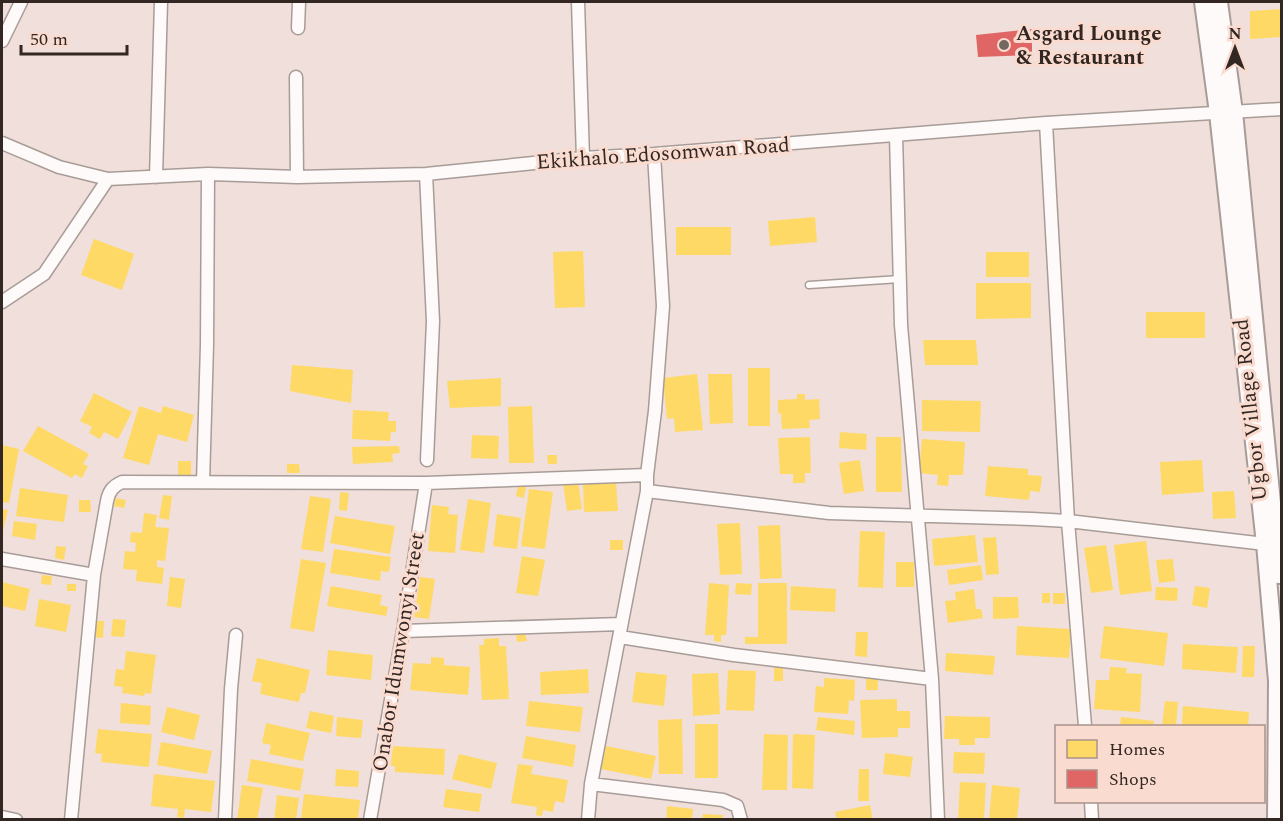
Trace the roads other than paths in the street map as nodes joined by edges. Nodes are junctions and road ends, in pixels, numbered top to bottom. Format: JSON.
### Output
{"nodes":[{"id":1,"x":21,"y":2,"type":"edge"},
{"id":2,"x":161,"y":2,"type":"edge"},
{"id":3,"x":299,"y":2,"type":"edge"},
{"id":4,"x":578,"y":2,"type":"edge"},
{"id":5,"x":1203,"y":2,"type":"edge"},
{"id":6,"x":1219,"y":2,"type":"edge"},
{"id":7,"x":298,"y":27,"type":"dead end"},
{"id":8,"x":2,"y":41,"type":"edge"},
{"id":9,"x":296,"y":77,"type":"dead end"},
{"id":10,"x":1281,"y":109,"type":"edge"},
{"id":11,"x":1226,"y":113,"type":"junction"},
{"id":12,"x":1046,"y":123,"type":"junction"},
{"id":13,"x":896,"y":135,"type":"junction"},
{"id":14,"x":2,"y":143,"type":"edge"},
{"id":15,"x":654,"y":154,"type":"junction"},
{"id":16,"x":583,"y":158,"type":"junction"},
{"id":17,"x":208,"y":174,"type":"junction"},
{"id":18,"x":426,"y":174,"type":"junction"},
{"id":19,"x":156,"y":177,"type":"junction"},
{"id":20,"x":297,"y":177,"type":"junction"},
{"id":21,"x":108,"y":179,"type":"junction"},
{"id":22,"x":900,"y":279,"type":"junction"},
{"id":23,"x":809,"y":285,"type":"dead end"},
{"id":24,"x":2,"y":302,"type":"edge"},
{"id":25,"x":427,"y":460,"type":"dead end"},
{"id":26,"x":647,"y":475,"type":"junction"},
{"id":27,"x":203,"y":482,"type":"junction"},
{"id":28,"x":426,"y":483,"type":"junction"},
{"id":29,"x":647,"y":491,"type":"junction"},
{"id":30,"x":918,"y":516,"type":"junction"},
{"id":31,"x":1068,"y":521,"type":"junction"},
{"id":32,"x":2,"y":560,"type":"edge"},
{"id":33,"x":1274,"y":560,"type":"edge"},
{"id":34,"x":94,"y":575,"type":"junction"},
{"id":35,"x":620,"y":631,"type":"junction"},
{"id":36,"x":403,"y":632,"type":"junction"},
{"id":37,"x":236,"y":634,"type":"dead end"},
{"id":38,"x":932,"y":679,"type":"junction"},
{"id":39,"x":1084,"y":725,"type":"edge"},
{"id":40,"x":591,"y":784,"type":"junction"},
{"id":41,"x":1090,"y":803,"type":"edge"},
{"id":42,"x":2,"y":817,"type":"edge"},
{"id":43,"x":16,"y":819,"type":"edge"},
{"id":44,"x":71,"y":819,"type":"edge"},
{"id":45,"x":225,"y":819,"type":"edge"},
{"id":46,"x":370,"y":819,"type":"edge"},
{"id":47,"x":588,"y":819,"type":"edge"},
{"id":48,"x":741,"y":819,"type":"edge"},
{"id":49,"x":938,"y":819,"type":"edge"},
{"id":50,"x":1092,"y":819,"type":"edge"},
{"id":51,"x":1276,"y":819,"type":"edge"}],
"edges":[{"from":1,"to":8,"type":"street"},
{"from":2,"to":19,"type":"street"},
{"from":3,"to":7,"type":"street"},
{"from":4,"to":16,"type":"street"},
{"from":5,"to":11,"type":"street","name":"Ugbor Village Road"},
{"from":6,"to":11,"type":"street","name":"Ugbor Village Road"},
{"from":9,"to":20,"type":"street"},
{"from":10,"to":11,"type":"street","name":"Ekikhalo Edosomwan Road"},
{"from":11,"to":12,"type":"street","name":"Ekikhalo Edosomwan Road"},
{"from":11,"to":33,"type":"street","name":"Ugbor Village Road"},
{"from":12,"to":13,"type":"street","name":"Ekikhalo Edosomwan Road"},
{"from":12,"to":31,"type":"street"},
{"from":13,"to":15,"type":"street","name":"Ekikhalo Edosomwan Road"},
{"from":13,"to":22,"type":"street"},
{"from":14,"to":21,"type":"street","name":"Ekikhalo Edosomwan Road"},
{"from":15,"to":16,"type":"street","name":"Ekikhalo Edosomwan Road"},
{"from":15,"to":26,"type":"street"},
{"from":16,"to":18,"type":"street","name":"Ekikhalo Edosomwan Road"},
{"from":17,"to":19,"type":"street","name":"Ekikhalo Edosomwan Road"},
{"from":17,"to":20,"type":"street","name":"Ekikhalo Edosomwan Road"},
{"from":17,"to":27,"type":"street"},
{"from":18,"to":20,"type":"street","name":"Ekikhalo Edosomwan Road"},
{"from":18,"to":25,"type":"street"},
{"from":19,"to":21,"type":"street","name":"Ekikhalo Edosomwan Road"},
{"from":21,"to":24,"type":"street"},
{"from":22,"to":23,"type":"lane"},
{"from":22,"to":30,"type":"street"},
{"from":26,"to":28,"type":"street"},
{"from":26,"to":29,"type":"street"},
{"from":27,"to":28,"type":"street"},
{"from":27,"to":34,"type":"street"},
{"from":28,"to":36,"type":"street","name":"Onabor Idumwonyi Street"},
{"from":29,"to":30,"type":"street"},
{"from":29,"to":35,"type":"street"},
{"from":30,"to":31,"type":"street"},
{"from":30,"to":38,"type":"street"},
{"from":31,"to":33,"type":"street"},
{"from":31,"to":39,"type":"street"},
{"from":32,"to":34,"type":"street"},
{"from":33,"to":51,"type":"street","name":"Ugbor Village Road"},
{"from":34,"to":44,"type":"street"},
{"from":35,"to":36,"type":"street"},
{"from":35,"to":38,"type":"street"},
{"from":35,"to":40,"type":"street"},
{"from":36,"to":46,"type":"street","name":"Onabor Idumwonyi Street"},
{"from":37,"to":45,"type":"street"},
{"from":38,"to":49,"type":"street"},
{"from":40,"to":47,"type":"street"},
{"from":40,"to":48,"type":"street"},
{"from":41,"to":50,"type":"street"},
{"from":42,"to":43,"type":"street"}]}
